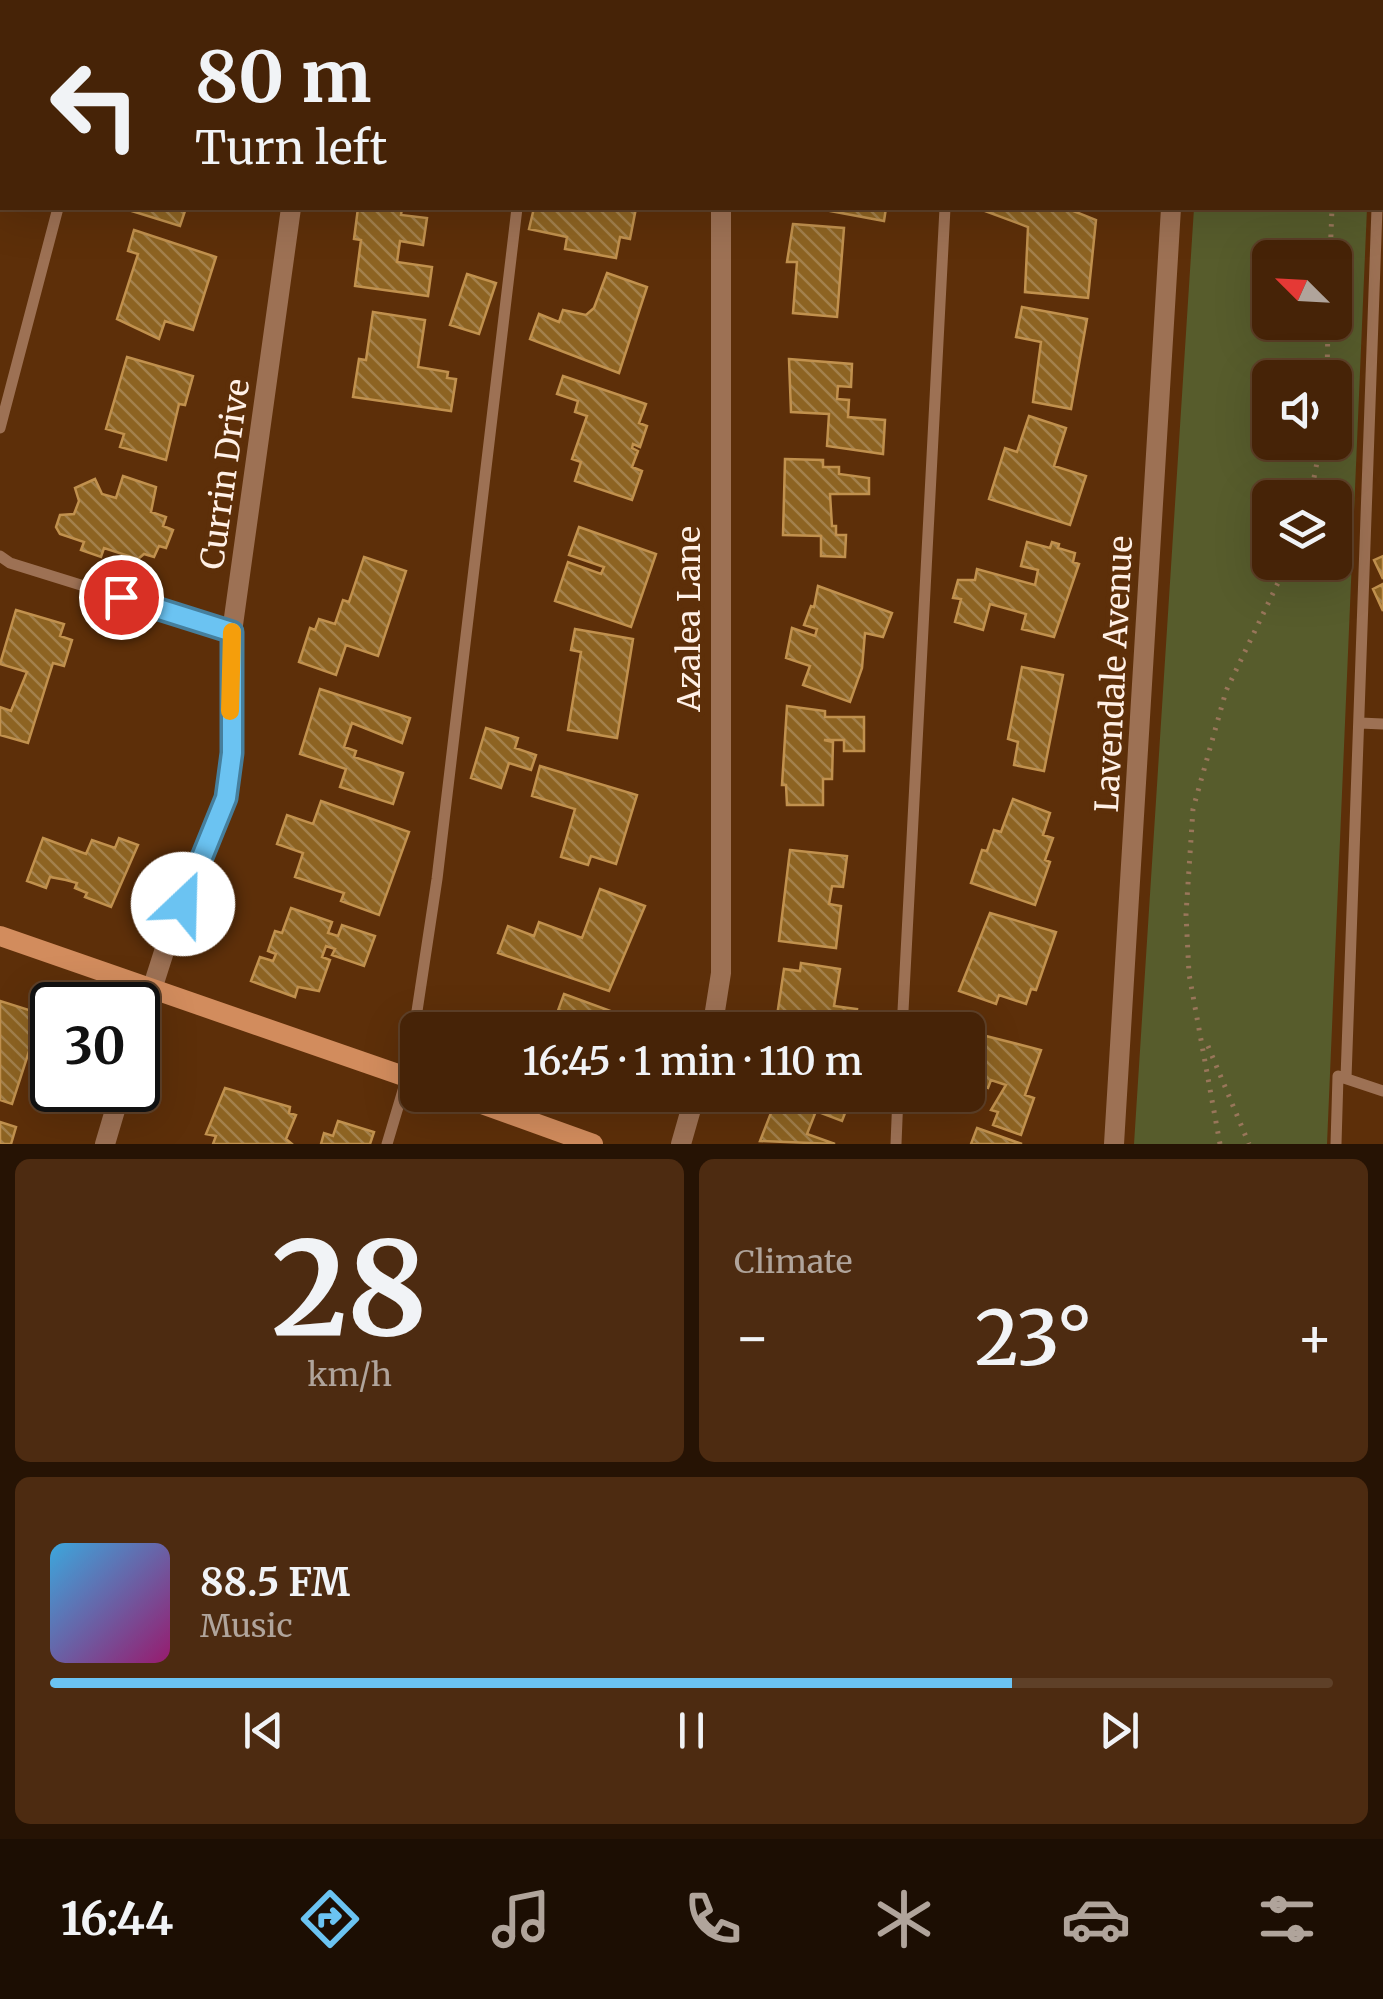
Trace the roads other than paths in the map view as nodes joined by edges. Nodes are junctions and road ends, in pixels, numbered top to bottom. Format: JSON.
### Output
{"nodes":[{"id":1,"x":57,"y":210,"type":"edge"},
{"id":2,"x":291,"y":210,"type":"edge"},
{"id":3,"x":517,"y":210,"type":"edge"},
{"id":4,"x":721,"y":210,"type":"edge"},
{"id":5,"x":944,"y":210,"type":"edge"},
{"id":6,"x":1171,"y":210,"type":"edge"},
{"id":7,"x":1376,"y":210,"type":"edge"},
{"id":8,"x":0,"y":428,"type":"edge"},
{"id":9,"x":0,"y":556,"type":"edge"},
{"id":10,"x":232,"y":632,"type":"junction"},
{"id":11,"x":1360,"y":724,"type":"junction"},
{"id":12,"x":1383,"y":724,"type":"edge"},
{"id":13,"x":0,"y":936,"type":"edge"},
{"id":14,"x":143,"y":982,"type":"edge"},
{"id":15,"x":153,"y":982,"type":"edge"},
{"id":16,"x":160,"y":988,"type":"edge"},
{"id":17,"x":420,"y":1012,"type":"edge"},
{"id":18,"x":715,"y":1012,"type":"edge"},
{"id":19,"x":903,"y":1012,"type":"edge"},
{"id":20,"x":400,"y":1075,"type":"edge"},
{"id":21,"x":1346,"y":1078,"type":"junction"},
{"id":22,"x":1383,"y":1091,"type":"edge"},
{"id":23,"x":400,"y":1110,"type":"edge"},
{"id":24,"x":114,"y":1112,"type":"edge"},
{"id":25,"x":505,"y":1112,"type":"edge"},
{"id":26,"x":690,"y":1112,"type":"edge"},
{"id":27,"x":897,"y":1112,"type":"edge"},
{"id":28,"x":105,"y":1144,"type":"edge"},
{"id":29,"x":387,"y":1144,"type":"edge"},
{"id":30,"x":593,"y":1144,"type":"edge"},
{"id":31,"x":681,"y":1144,"type":"edge"},
{"id":32,"x":896,"y":1144,"type":"edge"},
{"id":33,"x":1114,"y":1144,"type":"edge"},
{"id":34,"x":1336,"y":1144,"type":"edge"}],
"edges":[{"from":1,"to":8,"type":"lane"},
{"from":2,"to":10,"type":"street","name":"Currin Drive"},
{"from":3,"to":17,"type":"lane"},
{"from":4,"to":18,"type":"street","name":"Azalea Lane"},
{"from":5,"to":19,"type":"lane"},
{"from":6,"to":33,"type":"street","name":"Lavendale Avenue"},
{"from":7,"to":11,"type":"lane"},
{"from":9,"to":10,"type":"lane"},
{"from":10,"to":15,"type":"street","name":"Currin Drive"},
{"from":11,"to":12,"type":"lane"},
{"from":11,"to":21,"type":"lane"},
{"from":13,"to":14,"type":"street"},
{"from":16,"to":20,"type":"street"},
{"from":21,"to":22,"type":"lane"},
{"from":21,"to":34,"type":"lane"},
{"from":23,"to":29,"type":"lane"},
{"from":24,"to":28,"type":"street"},
{"from":25,"to":30,"type":"street"},
{"from":26,"to":31,"type":"street"},
{"from":27,"to":32,"type":"lane"}]}
